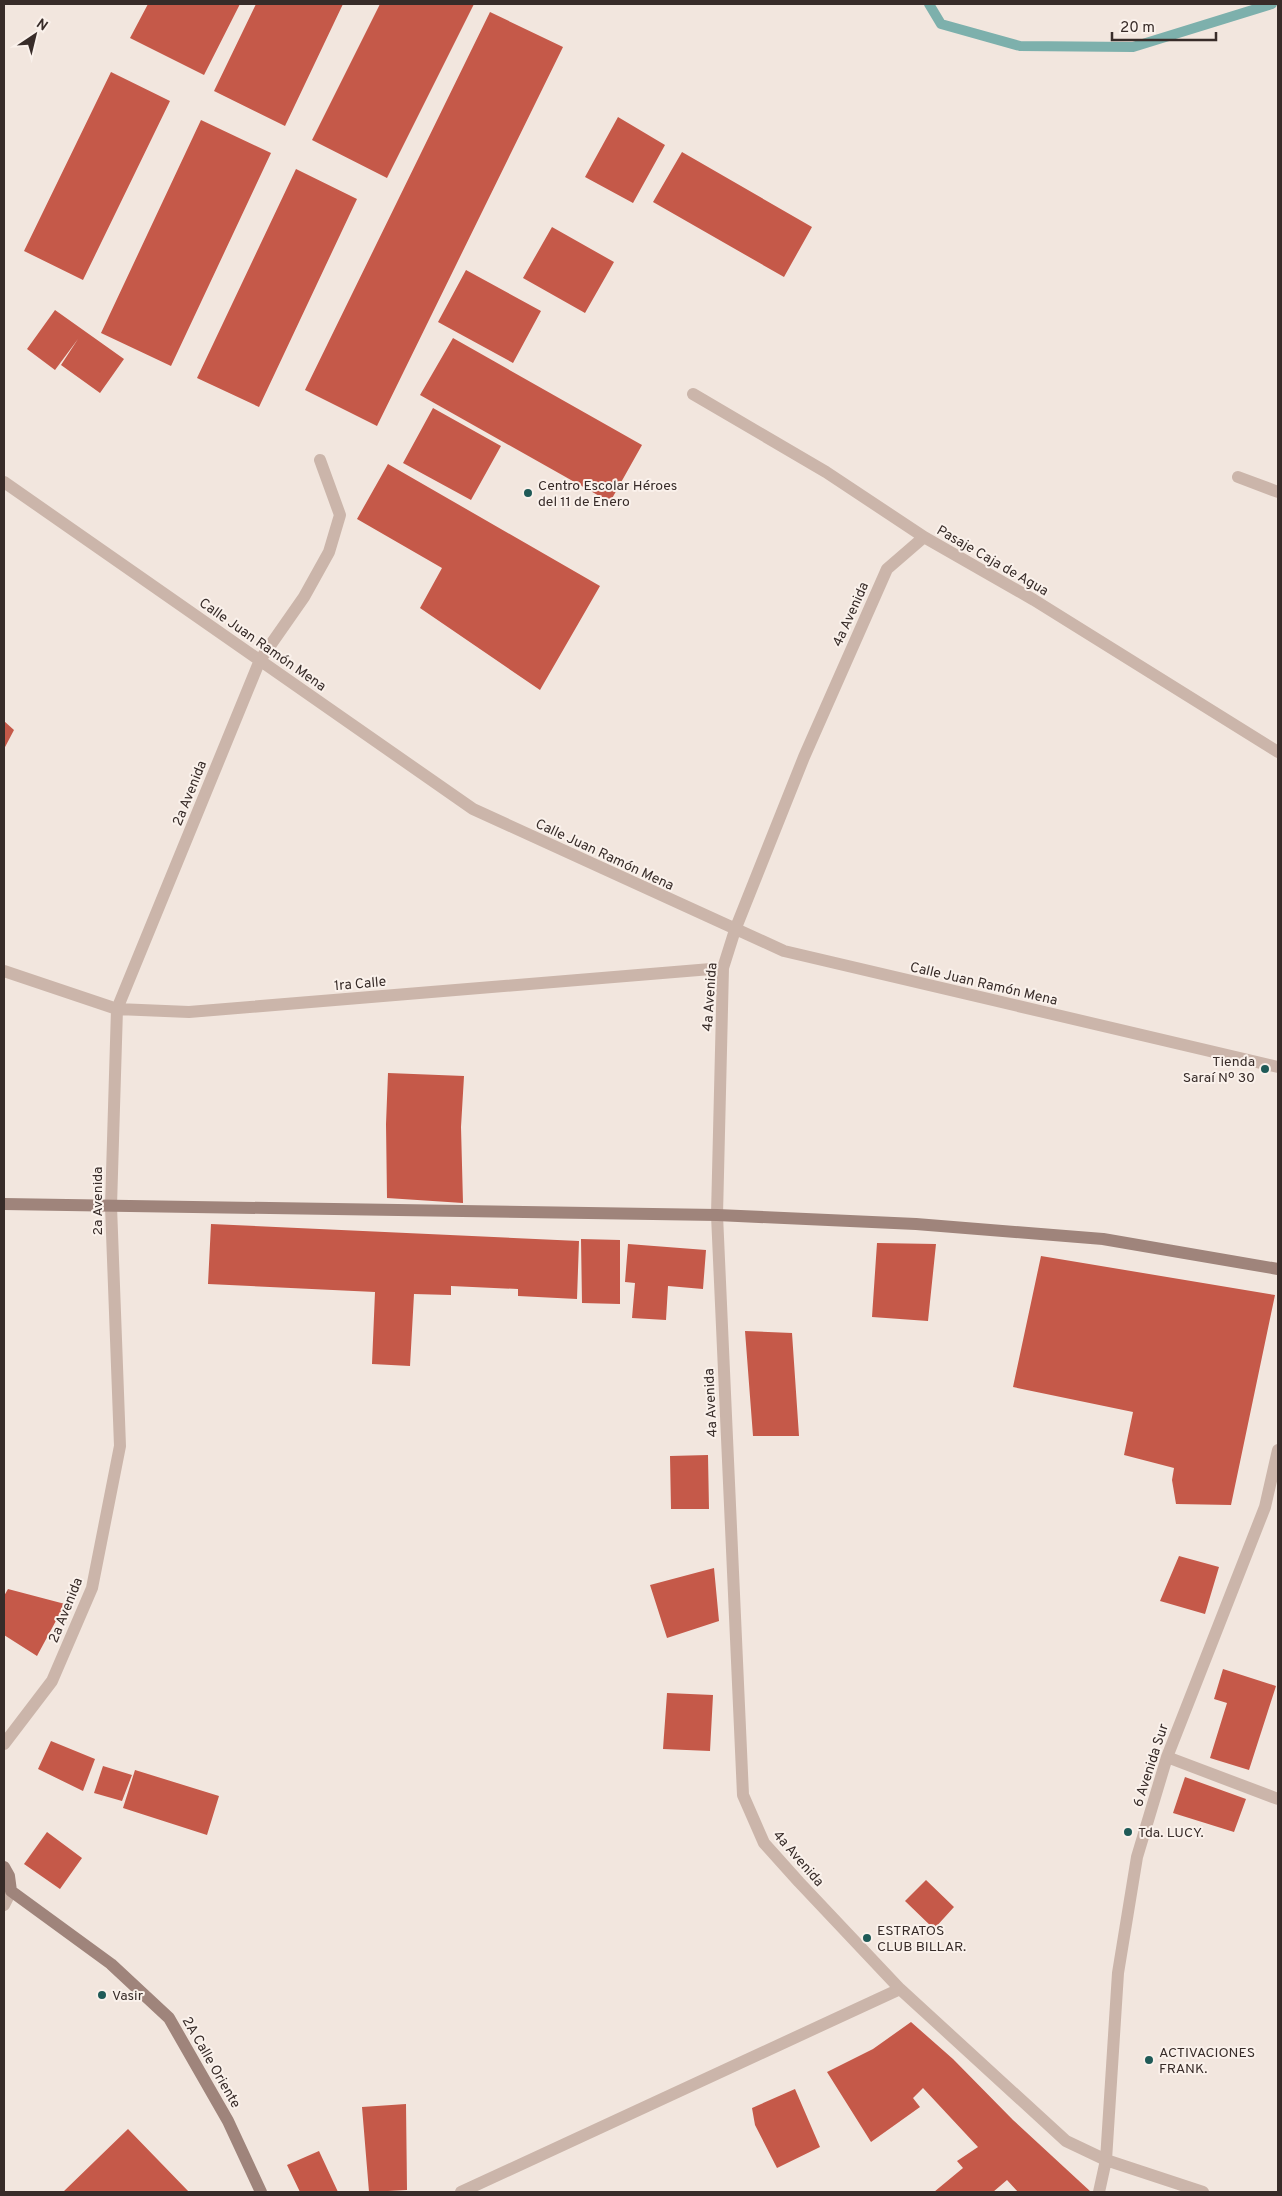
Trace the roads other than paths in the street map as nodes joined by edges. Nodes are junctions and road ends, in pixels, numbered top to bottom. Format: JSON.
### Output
{"nodes":[{"id":1,"x":693,"y":394,"type":"dead end"},
{"id":2,"x":320,"y":460,"type":"dead end"},
{"id":3,"x":1238,"y":476,"type":"dead end"},
{"id":4,"x":4,"y":482,"type":"edge"},
{"id":5,"x":1278,"y":492,"type":"edge"},
{"id":6,"x":924,"y":537,"type":"junction"},
{"id":7,"x":260,"y":660,"type":"junction"},
{"id":8,"x":1278,"y":751,"type":"edge"},
{"id":9,"x":735,"y":930,"type":"junction"},
{"id":10,"x":723,"y":968,"type":"junction"},
{"id":11,"x":4,"y":971,"type":"edge"},
{"id":12,"x":117,"y":1009,"type":"junction"},
{"id":13,"x":1278,"y":1067,"type":"edge"},
{"id":14,"x":4,"y":1204,"type":"edge"},
{"id":15,"x":111,"y":1206,"type":"junction"},
{"id":16,"x":717,"y":1215,"type":"junction"},
{"id":17,"x":1278,"y":1269,"type":"edge"},
{"id":18,"x":1278,"y":1450,"type":"edge"},
{"id":19,"x":4,"y":1744,"type":"edge"},
{"id":20,"x":1167,"y":1757,"type":"junction"},
{"id":21,"x":1278,"y":1799,"type":"edge"},
{"id":22,"x":4,"y":1867,"type":"edge"},
{"id":23,"x":11,"y":1891,"type":"junction"},
{"id":24,"x":4,"y":1905,"type":"edge"},
{"id":25,"x":900,"y":1990,"type":"junction"},
{"id":26,"x":1106,"y":2160,"type":"junction"},
{"id":27,"x":262,"y":2192,"type":"edge"},
{"id":28,"x":461,"y":2192,"type":"edge"},
{"id":29,"x":1100,"y":2192,"type":"edge"},
{"id":30,"x":1203,"y":2192,"type":"edge"}],
"edges":[{"from":1,"to":6,"type":"street","name":"Pasaje Caja de Agua"},
{"from":2,"to":7,"type":"street","name":"2a Avenida"},
{"from":3,"to":5,"type":"street"},
{"from":4,"to":7,"type":"street","name":"Calle Juan Ramón Mena"},
{"from":6,"to":8,"type":"street","name":"Pasaje Caja de Agua"},
{"from":6,"to":9,"type":"street","name":"4a Avenida"},
{"from":7,"to":9,"type":"street","name":"Calle Juan Ramón Mena"},
{"from":7,"to":12,"type":"street","name":"2a Avenida"},
{"from":9,"to":10,"type":"street","name":"4a Avenida"},
{"from":9,"to":13,"type":"street","name":"Calle Juan Ramón Mena"},
{"from":10,"to":12,"type":"street","name":"1ra Calle"},
{"from":10,"to":16,"type":"street","name":"4a Avenida"},
{"from":11,"to":12,"type":"street","name":"1ra Calle"},
{"from":12,"to":15,"type":"street","name":"2a Avenida"},
{"from":14,"to":15,"type":"main road"},
{"from":15,"to":16,"type":"main road"},
{"from":15,"to":19,"type":"street","name":"2a Avenida"},
{"from":16,"to":17,"type":"main road"},
{"from":16,"to":25,"type":"street","name":"4a Avenida"},
{"from":18,"to":20,"type":"street","name":"6 Avenida Sur"},
{"from":20,"to":21,"type":"street"},
{"from":20,"to":26,"type":"street","name":"6 Avenida Sur"},
{"from":22,"to":23,"type":"main road"},
{"from":23,"to":24,"type":"street"},
{"from":23,"to":27,"type":"main road","name":"2A Calle Oriente"},
{"from":25,"to":26,"type":"street","name":"4a Avenida"},
{"from":25,"to":28,"type":"street"},
{"from":26,"to":29,"type":"street","name":"6 Avenida Sur"},
{"from":26,"to":30,"type":"street","name":"4a Avenida"}]}
